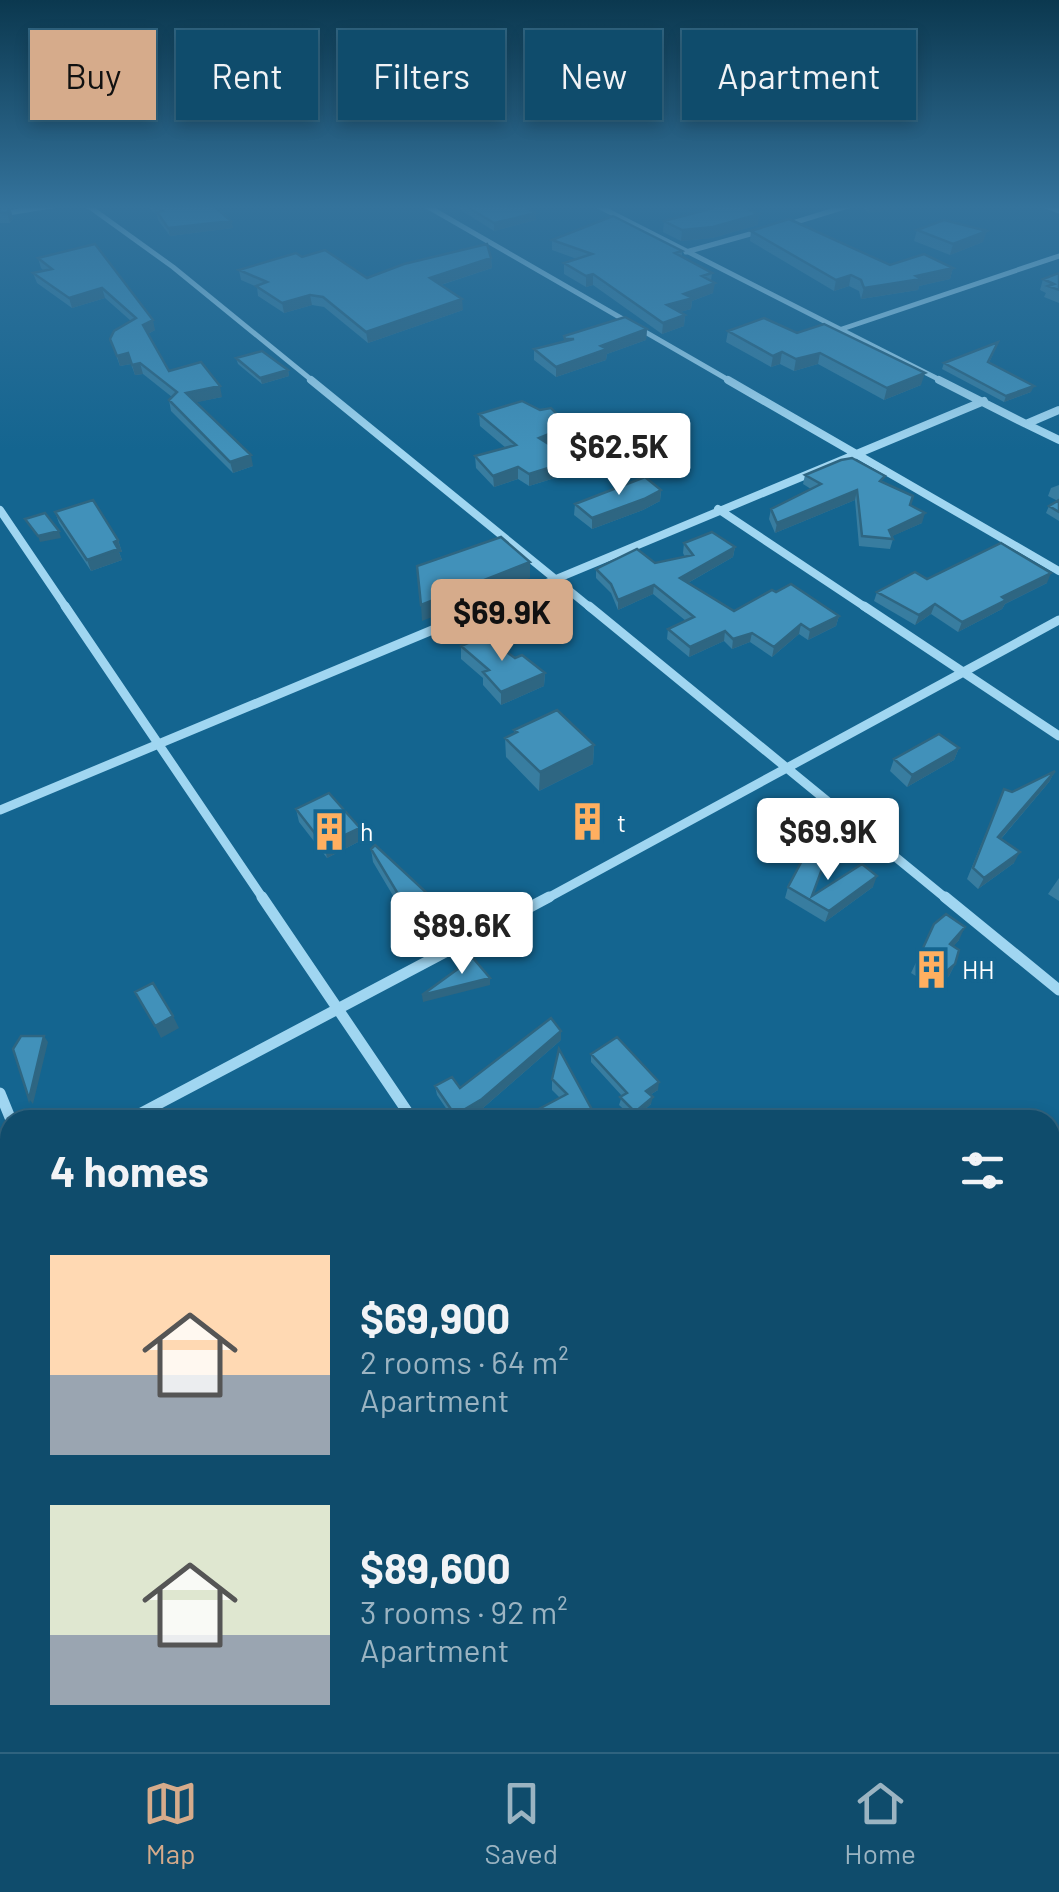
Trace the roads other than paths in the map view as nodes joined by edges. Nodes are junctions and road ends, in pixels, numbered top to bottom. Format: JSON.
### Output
{"nodes":[{"id":1,"x":197,"y":287,"type":"edge"},
{"id":2,"x":566,"y":287,"type":"edge"},
{"id":3,"x":753,"y":287,"type":"edge"},
{"id":4,"x":967,"y":287,"type":"edge"},
{"id":5,"x":838,"y":330,"type":"junction"},
{"id":6,"x":984,"y":402,"type":"junction"},
{"id":7,"x":1059,"y":410,"type":"edge"},
{"id":8,"x":1026,"y":424,"type":"junction"},
{"id":9,"x":1059,"y":440,"type":"edge"},
{"id":10,"x":851,"y":454,"type":"junction"},
{"id":11,"x":718,"y":509,"type":"junction"},
{"id":12,"x":0,"y":510,"type":"edge"},
{"id":13,"x":1059,"y":571,"type":"edge"},
{"id":14,"x":554,"y":580,"type":"junction"},
{"id":15,"x":1059,"y":620,"type":"edge"},
{"id":16,"x":961,"y":671,"type":"junction"},
{"id":17,"x":1059,"y":736,"type":"edge"},
{"id":18,"x":160,"y":745,"type":"junction"},
{"id":19,"x":790,"y":768,"type":"junction"},
{"id":20,"x":0,"y":810,"type":"edge"},
{"id":21,"x":1059,"y":990,"type":"edge"},
{"id":22,"x":339,"y":1008,"type":"junction"},
{"id":23,"x":147,"y":1110,"type":"edge"},
{"id":24,"x":406,"y":1110,"type":"edge"}],
"edges":[{"from":1,"to":14,"type":"street"},
{"from":2,"to":10,"type":"street"},
{"from":3,"to":5,"type":"street"},
{"from":4,"to":5,"type":"street"},
{"from":5,"to":6,"type":"street"},
{"from":6,"to":8,"type":"street"},
{"from":6,"to":10,"type":"street"},
{"from":7,"to":8,"type":"street"},
{"from":8,"to":9,"type":"street"},
{"from":10,"to":11,"type":"street"},
{"from":10,"to":13,"type":"street"},
{"from":11,"to":14,"type":"street"},
{"from":11,"to":16,"type":"street"},
{"from":12,"to":18,"type":"street"},
{"from":14,"to":18,"type":"street"},
{"from":14,"to":19,"type":"street"},
{"from":15,"to":16,"type":"street"},
{"from":16,"to":17,"type":"street"},
{"from":16,"to":19,"type":"street"},
{"from":18,"to":20,"type":"street"},
{"from":18,"to":22,"type":"street"},
{"from":19,"to":21,"type":"street"},
{"from":19,"to":22,"type":"street"},
{"from":22,"to":23,"type":"street"},
{"from":22,"to":24,"type":"street"}]}
